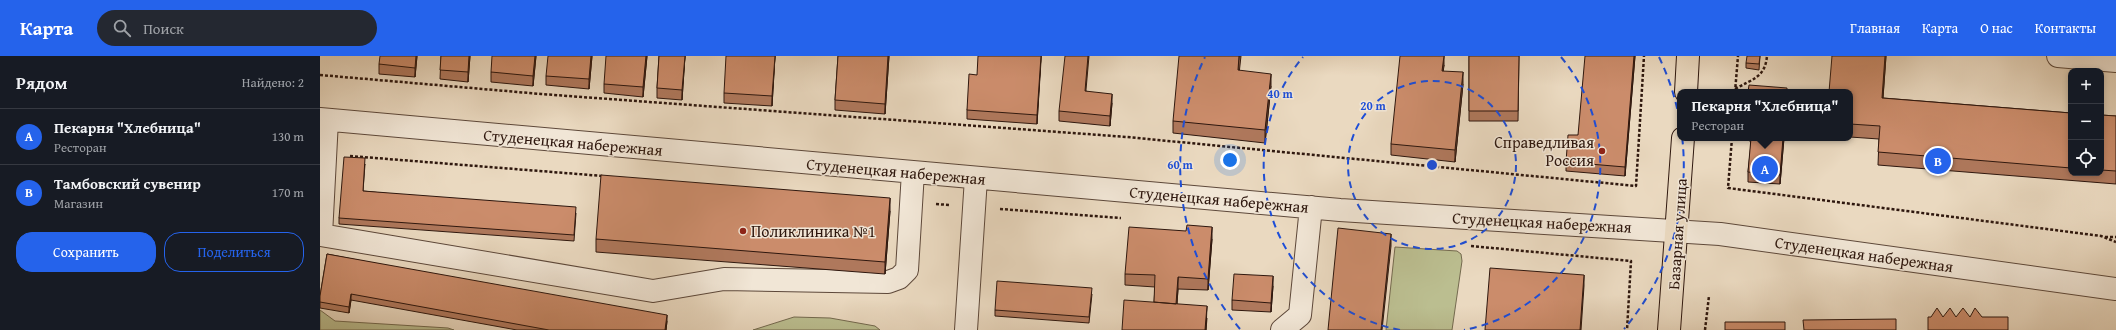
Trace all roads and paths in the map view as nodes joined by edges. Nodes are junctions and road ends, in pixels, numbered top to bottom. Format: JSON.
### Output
{"nodes":[{"id":1,"x":1644,"y":56,"type":"edge"},
{"id":2,"x":1688,"y":56,"type":"edge"},
{"id":3,"x":1738,"y":56,"type":"edge"},
{"id":4,"x":1767,"y":56,"type":"edge"},
{"id":5,"x":2058,"y":56,"type":"edge"},
{"id":6,"x":2116,"y":61,"type":"edge"},
{"id":7,"x":320,"y":75,"type":"edge"},
{"id":8,"x":1686,"y":89,"type":"edge"},
{"id":9,"x":1735,"y":89,"type":"edge"},
{"id":10,"x":1737,"y":89,"type":"edge"},
{"id":11,"x":323,"y":119,"type":"edge"},
{"id":12,"x":1683,"y":141,"type":"edge"},
{"id":13,"x":1732,"y":141,"type":"edge"},
{"id":14,"x":913,"y":172,"type":"junction"},
{"id":15,"x":976,"y":178,"type":"junction"},
{"id":16,"x":1311,"y":207,"type":"junction"},
{"id":17,"x":1678,"y":231,"type":"junction"},
{"id":18,"x":2101,"y":236,"type":"junction"},
{"id":19,"x":2116,"y":237,"type":"edge"},
{"id":20,"x":2116,"y":242,"type":"edge"},
{"id":21,"x":1631,"y":261,"type":"dead end"},
{"id":22,"x":2116,"y":289,"type":"edge"},
{"id":23,"x":1708,"y":296,"type":"dead end"},
{"id":24,"x":966,"y":330,"type":"edge"},
{"id":25,"x":1282,"y":330,"type":"edge"},
{"id":26,"x":1628,"y":330,"type":"edge"},
{"id":27,"x":1669,"y":330,"type":"edge"},
{"id":28,"x":1704,"y":330,"type":"edge"}],
"edges":[{"from":1,"to":7,"type":"path"},
{"from":2,"to":8,"type":"main road"},
{"from":3,"to":9,"type":"path"},
{"from":4,"to":10,"type":"path"},
{"from":5,"to":6,"type":"street"},
{"from":11,"to":14,"type":"street","name":"Студенецкая набережная"},
{"from":11,"to":14,"type":"street"},
{"from":12,"to":17,"type":"main road","name":"Базарная улица"},
{"from":13,"to":18,"type":"path"},
{"from":14,"to":15,"type":"street","name":"Студенецкая набережная"},
{"from":15,"to":16,"type":"street","name":"Студенецкая набережная"},
{"from":15,"to":24,"type":"street"},
{"from":16,"to":17,"type":"street","name":"Студенецкая набережная"},
{"from":16,"to":25,"type":"street"},
{"from":17,"to":22,"type":"street","name":"Студенецкая набережная"},
{"from":17,"to":27,"type":"main road","name":"Базарная улица"},
{"from":18,"to":19,"type":"path"},
{"from":18,"to":20,"type":"path"},
{"from":21,"to":26,"type":"path"},
{"from":23,"to":28,"type":"path"}]}
